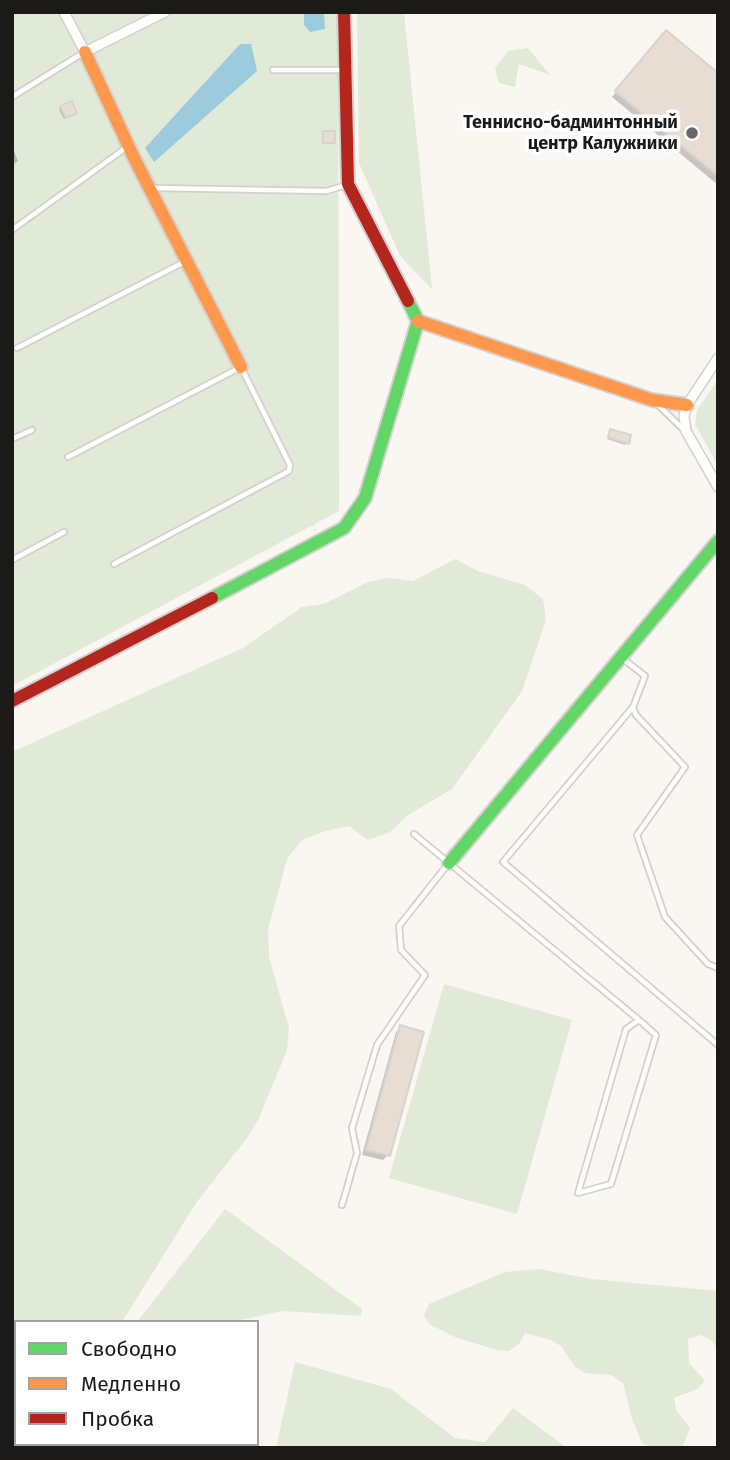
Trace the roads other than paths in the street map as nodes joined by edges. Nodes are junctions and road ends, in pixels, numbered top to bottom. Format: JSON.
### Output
{"nodes":[{"id":1,"x":64,"y":12,"type":"edge"},
{"id":2,"x":165,"y":12,"type":"edge"},
{"id":3,"x":344,"y":12,"type":"edge"},
{"id":4,"x":85,"y":52,"type":"junction"},
{"id":5,"x":273,"y":70,"type":"dead end"},
{"id":6,"x":345,"y":70,"type":"junction"},
{"id":7,"x":12,"y":97,"type":"edge"},
{"id":8,"x":130,"y":144,"type":"junction"},
{"id":9,"x":348,"y":184,"type":"junction"},
{"id":10,"x":152,"y":188,"type":"junction"},
{"id":11,"x":12,"y":230,"type":"edge"},
{"id":12,"x":188,"y":260,"type":"junction"},
{"id":13,"x":418,"y":321,"type":"junction"},
{"id":14,"x":17,"y":348,"type":"dead end"},
{"id":15,"x":718,"y":358,"type":"edge"},
{"id":16,"x":241,"y":367,"type":"junction"},
{"id":17,"x":652,"y":400,"type":"junction"},
{"id":18,"x":687,"y":405,"type":"junction"},
{"id":19,"x":32,"y":430,"type":"dead end"},
{"id":20,"x":686,"y":431,"type":"junction"},
{"id":21,"x":12,"y":439,"type":"edge"},
{"id":22,"x":68,"y":457,"type":"dead end"},
{"id":23,"x":718,"y":487,"type":"edge"},
{"id":24,"x":64,"y":532,"type":"dead end"},
{"id":25,"x":718,"y":541,"type":"edge"},
{"id":26,"x":12,"y":560,"type":"edge"},
{"id":27,"x":114,"y":564,"type":"dead end"},
{"id":28,"x":621,"y":657,"type":"junction"},
{"id":29,"x":12,"y":701,"type":"edge"},
{"id":30,"x":633,"y":707,"type":"junction"},
{"id":31,"x":414,"y":834,"type":"dead end"},
{"id":32,"x":449,"y":863,"type":"junction"},
{"id":33,"x":718,"y":968,"type":"edge"},
{"id":34,"x":639,"y":1020,"type":"junction"},
{"id":35,"x":718,"y":1045,"type":"edge"},
{"id":36,"x":342,"y":1205,"type":"dead end"}],
"edges":[{"from":1,"to":4,"type":"street"},
{"from":2,"to":4,"type":"street"},
{"from":3,"to":6,"type":"street"},
{"from":4,"to":7,"type":"lane"},
{"from":4,"to":8,"type":"street"},
{"from":5,"to":6,"type":"lane"},
{"from":6,"to":9,"type":"street"},
{"from":8,"to":10,"type":"street"},
{"from":8,"to":11,"type":"lane"},
{"from":9,"to":10,"type":"lane"},
{"from":9,"to":13,"type":"street"},
{"from":10,"to":12,"type":"street"},
{"from":12,"to":14,"type":"lane"},
{"from":12,"to":16,"type":"street"},
{"from":13,"to":17,"type":"street"},
{"from":13,"to":29,"type":"street"},
{"from":15,"to":18,"type":"street"},
{"from":16,"to":22,"type":"lane"},
{"from":16,"to":27,"type":"lane"},
{"from":17,"to":18,"type":"street"},
{"from":17,"to":20,"type":"lane"},
{"from":18,"to":20,"type":"street"},
{"from":19,"to":21,"type":"lane"},
{"from":20,"to":23,"type":"street"},
{"from":24,"to":26,"type":"lane"},
{"from":25,"to":28,"type":"street"},
{"from":28,"to":30,"type":"lane"},
{"from":28,"to":32,"type":"street"},
{"from":30,"to":33,"type":"lane"},
{"from":30,"to":35,"type":"lane"},
{"from":31,"to":32,"type":"lane"},
{"from":32,"to":34,"type":"lane"},
{"from":32,"to":36,"type":"lane"},
{"from":34,"to":34,"type":"lane"}]}
